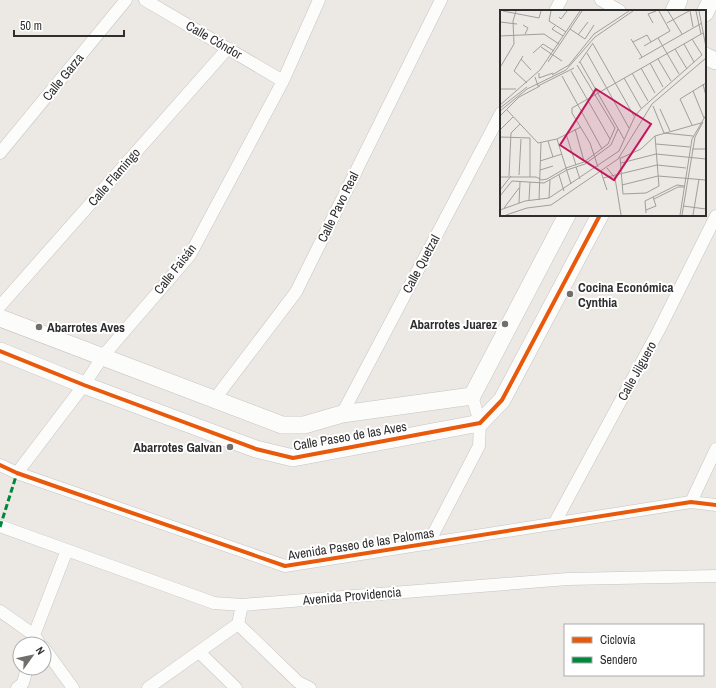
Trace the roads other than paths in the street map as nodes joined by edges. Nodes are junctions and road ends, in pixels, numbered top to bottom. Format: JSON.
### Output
{"nodes":[{"id":1,"x":126,"y":0,"type":"edge"},
{"id":2,"x":145,"y":0,"type":"edge"},
{"id":3,"x":319,"y":0,"type":"edge"},
{"id":4,"x":441,"y":0,"type":"edge"},
{"id":5,"x":561,"y":0,"type":"edge"},
{"id":6,"x":601,"y":0,"type":"edge"},
{"id":7,"x":679,"y":0,"type":"edge"},
{"id":8,"x":711,"y":0,"type":"edge"},
{"id":9,"x":556,"y":10,"type":"edge"},
{"id":10,"x":618,"y":10,"type":"edge"},
{"id":11,"x":674,"y":10,"type":"edge"},
{"id":12,"x":706,"y":11,"type":"edge"},
{"id":13,"x":228,"y":48,"type":"junction"},
{"id":14,"x":706,"y":56,"type":"edge"},
{"id":15,"x":716,"y":61,"type":"edge"},
{"id":16,"x":282,"y":81,"type":"junction"},
{"id":17,"x":500,"y":115,"type":"edge"},
{"id":18,"x":0,"y":153,"type":"edge"},
{"id":19,"x":566,"y":216,"type":"edge"},
{"id":20,"x":599,"y":216,"type":"edge"},
{"id":21,"x":716,"y":216,"type":"edge"},
{"id":22,"x":0,"y":306,"type":"edge"},
{"id":23,"x":0,"y":318,"type":"edge"},
{"id":24,"x":0,"y":351,"type":"edge"},
{"id":25,"x":104,"y":356,"type":"junction"},
{"id":26,"x":84,"y":385,"type":"junction"},
{"id":27,"x":472,"y":396,"type":"junction"},
{"id":28,"x":214,"y":400,"type":"junction"},
{"id":29,"x":342,"y":414,"type":"junction"},
{"id":30,"x":480,"y":423,"type":"junction"},
{"id":31,"x":716,"y":449,"type":"edge"},
{"id":32,"x":0,"y":465,"type":"edge"},
{"id":33,"x":17,"y":473,"type":"junction"},
{"id":34,"x":691,"y":502,"type":"junction"},
{"id":35,"x":716,"y":505,"type":"edge"},
{"id":36,"x":554,"y":524,"type":"junction"},
{"id":37,"x":0,"y":527,"type":"edge"},
{"id":38,"x":428,"y":544,"type":"junction"},
{"id":39,"x":67,"y":550,"type":"junction"},
{"id":40,"x":716,"y":576,"type":"edge"},
{"id":41,"x":242,"y":605,"type":"junction"},
{"id":42,"x":0,"y":611,"type":"edge"},
{"id":43,"x":238,"y":624,"type":"junction"},
{"id":44,"x":30,"y":636,"type":"edge"},
{"id":45,"x":38,"y":636,"type":"edge"},
{"id":46,"x":199,"y":652,"type":"junction"},
{"id":47,"x":52,"y":659,"type":"edge"},
{"id":48,"x":24,"y":676,"type":"edge"},
{"id":49,"x":17,"y":688,"type":"edge"},
{"id":50,"x":73,"y":688,"type":"edge"},
{"id":51,"x":148,"y":688,"type":"edge"},
{"id":52,"x":236,"y":688,"type":"edge"},
{"id":53,"x":310,"y":688,"type":"edge"}],
"edges":[{"from":1,"to":18,"type":"street","name":"Calle Garza"},
{"from":2,"to":13,"type":"street","name":"Calle Cóndor"},
{"from":3,"to":16,"type":"street","name":"Calle Faisán"},
{"from":4,"to":28,"type":"street","name":"Calle Pavo Real"},
{"from":5,"to":9,"type":"street"},
{"from":6,"to":10,"type":"street"},
{"from":7,"to":11,"type":"street"},
{"from":8,"to":12,"type":"street"},
{"from":13,"to":16,"type":"street","name":"Calle Cóndor"},
{"from":13,"to":22,"type":"street","name":"Calle Flamingo"},
{"from":14,"to":15,"type":"street"},
{"from":16,"to":25,"type":"street","name":"Calle Faisán"},
{"from":17,"to":29,"type":"street","name":"Calle Quetzal"},
{"from":19,"to":27,"type":"street"},
{"from":20,"to":30,"type":"street"},
{"from":21,"to":36,"type":"street","name":"Calle Jilguero"},
{"from":23,"to":25,"type":"street","name":"Calle Paseo de las Aves"},
{"from":24,"to":26,"type":"street","name":"Calle Paseo de las Aves"},
{"from":25,"to":26,"type":"street","name":"Calle Faisán"},
{"from":25,"to":28,"type":"street","name":"Calle Paseo de las Aves"},
{"from":26,"to":30,"type":"street","name":"Calle Paseo de las Aves"},
{"from":26,"to":33,"type":"street","name":"Calle Faisán"},
{"from":27,"to":29,"type":"street","name":"Calle Paseo de las Aves"},
{"from":27,"to":30,"type":"street"},
{"from":28,"to":29,"type":"street","name":"Calle Paseo de las Aves"},
{"from":30,"to":38,"type":"street"},
{"from":31,"to":34,"type":"street"},
{"from":32,"to":33,"type":"street","name":"Avenida Paseo de las Palomas"},
{"from":33,"to":38,"type":"street","name":"Avenida Paseo de las Palomas"},
{"from":34,"to":35,"type":"street","name":"Avenida Paseo de las Palomas"},
{"from":34,"to":36,"type":"street","name":"Avenida Paseo de las Palomas"},
{"from":36,"to":38,"type":"street","name":"Avenida Paseo de las Palomas"},
{"from":37,"to":39,"type":"street","name":"Avenida Providencia"},
{"from":39,"to":41,"type":"street","name":"Avenida Providencia"},
{"from":39,"to":45,"type":"street"},
{"from":40,"to":41,"type":"street","name":"Avenida Providencia"},
{"from":41,"to":43,"type":"street"},
{"from":42,"to":44,"type":"street"},
{"from":43,"to":46,"type":"street"},
{"from":43,"to":53,"type":"street"},
{"from":46,"to":51,"type":"street"},
{"from":46,"to":52,"type":"street"},
{"from":47,"to":50,"type":"street"},
{"from":48,"to":49,"type":"street"}]}
